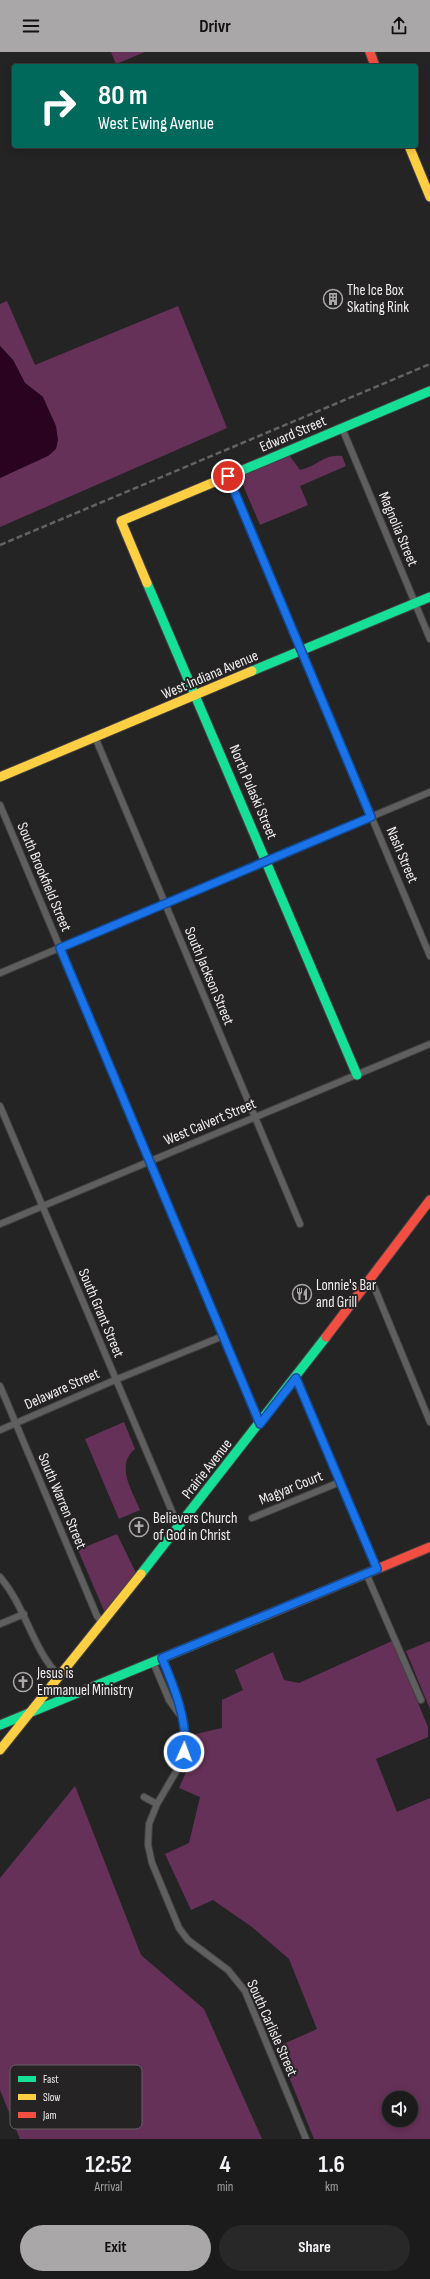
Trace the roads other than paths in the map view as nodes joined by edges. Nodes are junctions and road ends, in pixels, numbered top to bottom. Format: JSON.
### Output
{"nodes":[{"id":1,"x":370,"y":52,"type":"edge"},
{"id":2,"x":374,"y":64,"type":"edge"},
{"id":3,"x":410,"y":148,"type":"edge"},
{"id":4,"x":430,"y":197,"type":"edge"},
{"id":5,"x":430,"y":391,"type":"edge"},
{"id":6,"x":342,"y":428,"type":"junction"},
{"id":7,"x":228,"y":476,"type":"junction"},
{"id":8,"x":122,"y":521,"type":"joint"},
{"id":9,"x":430,"y":597,"type":"edge"},
{"id":10,"x":415,"y":604,"type":"junction"},
{"id":11,"x":430,"y":639,"type":"edge"},
{"id":12,"x":302,"y":651,"type":"junction"},
{"id":13,"x":197,"y":696,"type":"junction"},
{"id":14,"x":95,"y":737,"type":"junction"},
{"id":15,"x":0,"y":777,"type":"edge"},
{"id":16,"x":430,"y":792,"type":"edge"},
{"id":17,"x":0,"y":804,"type":"edge"},
{"id":18,"x":371,"y":817,"type":"junction"},
{"id":19,"x":267,"y":861,"type":"junction"},
{"id":20,"x":165,"y":904,"type":"junction"},
{"id":21,"x":60,"y":948,"type":"junction"},
{"id":22,"x":430,"y":956,"type":"edge"},
{"id":23,"x":0,"y":973,"type":"edge"},
{"id":24,"x":430,"y":1044,"type":"edge"},
{"id":25,"x":357,"y":1075,"type":"junction"},
{"id":26,"x":0,"y":1106,"type":"edge"},
{"id":27,"x":255,"y":1118,"type":"junction"},
{"id":28,"x":150,"y":1162,"type":"junction"},
{"id":29,"x":430,"y":1200,"type":"edge"},
{"id":30,"x":42,"y":1206,"type":"junction"},
{"id":31,"x":0,"y":1224,"type":"edge"},
{"id":32,"x":300,"y":1224,"type":"dead end"},
{"id":33,"x":371,"y":1279,"type":"junction"},
{"id":34,"x":223,"y":1336,"type":"junction"},
{"id":35,"x":296,"y":1378,"type":"junction"},
{"id":36,"x":115,"y":1380,"type":"junction"},
{"id":37,"x":0,"y":1386,"type":"edge"},
{"id":38,"x":430,"y":1422,"type":"edge"},
{"id":39,"x":16,"y":1423,"type":"junction"},
{"id":40,"x":260,"y":1424,"type":"junction"},
{"id":41,"x":0,"y":1430,"type":"edge"},
{"id":42,"x":340,"y":1482,"type":"junction"},
{"id":43,"x":252,"y":1518,"type":"dead end"},
{"id":44,"x":179,"y":1528,"type":"junction"},
{"id":45,"x":430,"y":1547,"type":"edge"},
{"id":46,"x":377,"y":1569,"type":"junction"},
{"id":47,"x":366,"y":1573,"type":"junction"},
{"id":48,"x":0,"y":1577,"type":"edge"},
{"id":49,"x":24,"y":1614,"type":"junction"},
{"id":50,"x":0,"y":1624,"type":"edge"},
{"id":51,"x":103,"y":1624,"type":"junction"},
{"id":52,"x":162,"y":1658,"type":"junction"},
{"id":53,"x":153,"y":1662,"type":"junction"},
{"id":54,"x":60,"y":1677,"type":"junction"},
{"id":55,"x":421,"y":1700,"type":"dead end"},
{"id":56,"x":30,"y":1713,"type":"junction"},
{"id":57,"x":180,"y":1715,"type":"junction"},
{"id":58,"x":0,"y":1725,"type":"edge"},
{"id":59,"x":0,"y":1750,"type":"edge"},
{"id":60,"x":144,"y":1797,"type":"dead end"},
{"id":61,"x":158,"y":1804,"type":"junction"},
{"id":62,"x":306,"y":2139,"type":"edge"}],
"edges":[{"from":1,"to":2,"type":"street"},
{"from":3,"to":4,"type":"street"},
{"from":5,"to":6,"type":"street","name":"Edward Street"},
{"from":6,"to":7,"type":"street","name":"Edward Street"},
{"from":6,"to":10,"type":"street","name":"Magnolia Street"},
{"from":7,"to":8,"type":"street","name":"Edward Street"},
{"from":7,"to":12,"type":"street","name":"Nash Street"},
{"from":8,"to":13,"type":"street","name":"North Pulaski Street"},
{"from":9,"to":10,"type":"street","name":"West Indiana Avenue"},
{"from":10,"to":11,"type":"street","name":"Magnolia Street"},
{"from":10,"to":12,"type":"street","name":"West Indiana Avenue"},
{"from":12,"to":13,"type":"street","name":"West Indiana Avenue"},
{"from":12,"to":18,"type":"street","name":"Nash Street"},
{"from":13,"to":14,"type":"street","name":"West Indiana Avenue"},
{"from":13,"to":19,"type":"street","name":"North Pulaski Street"},
{"from":14,"to":15,"type":"street","name":"West Indiana Avenue"},
{"from":14,"to":20,"type":"street","name":"South Jackson Street"},
{"from":16,"to":18,"type":"street"},
{"from":17,"to":21,"type":"street","name":"South Brookfield Street"},
{"from":18,"to":19,"type":"street"},
{"from":18,"to":22,"type":"street","name":"Nash Street"},
{"from":19,"to":20,"type":"street"},
{"from":19,"to":25,"type":"street","name":"North Pulaski Street"},
{"from":20,"to":21,"type":"street"},
{"from":20,"to":27,"type":"street","name":"South Jackson Street"},
{"from":21,"to":23,"type":"street"},
{"from":21,"to":28,"type":"street","name":"South Brookfield Street"},
{"from":24,"to":25,"type":"street","name":"West Calvert Street"},
{"from":25,"to":27,"type":"street","name":"West Calvert Street"},
{"from":26,"to":30,"type":"street","name":"South Grant Street"},
{"from":27,"to":28,"type":"street","name":"West Calvert Street"},
{"from":27,"to":32,"type":"street","name":"South Jackson Street"},
{"from":28,"to":30,"type":"street","name":"West Calvert Street"},
{"from":28,"to":34,"type":"street","name":"South Brookfield Street"},
{"from":29,"to":33,"type":"street","name":"Prairie Avenue"},
{"from":30,"to":31,"type":"street","name":"West Calvert Street"},
{"from":30,"to":36,"type":"street","name":"South Grant Street"},
{"from":33,"to":35,"type":"street","name":"Prairie Avenue"},
{"from":33,"to":38,"type":"street"},
{"from":34,"to":36,"type":"street","name":"Delaware Street"},
{"from":34,"to":40,"type":"street","name":"South Brookfield Street"},
{"from":35,"to":40,"type":"street","name":"Prairie Avenue"},
{"from":35,"to":42,"type":"street"},
{"from":36,"to":39,"type":"street","name":"Delaware Street"},
{"from":36,"to":44,"type":"street","name":"South Grant Street"},
{"from":37,"to":39,"type":"street","name":"South Warren Street"},
{"from":39,"to":41,"type":"street","name":"Delaware Street"},
{"from":39,"to":51,"type":"street","name":"South Warren Street"},
{"from":40,"to":44,"type":"street","name":"Prairie Avenue"},
{"from":42,"to":43,"type":"street","name":"Magyar Court"},
{"from":42,"to":46,"type":"street"},
{"from":44,"to":51,"type":"street","name":"Prairie Avenue"},
{"from":45,"to":46,"type":"street"},
{"from":46,"to":47,"type":"street"},
{"from":47,"to":52,"type":"street"},
{"from":47,"to":55,"type":"street"},
{"from":48,"to":49,"type":"street"},
{"from":49,"to":50,"type":"street"},
{"from":49,"to":54,"type":"street"},
{"from":51,"to":54,"type":"street","name":"Prairie Avenue"},
{"from":52,"to":53,"type":"street"},
{"from":52,"to":57,"type":"street","name":"South Carlisle Street"},
{"from":53,"to":56,"type":"street"},
{"from":53,"to":57,"type":"street"},
{"from":54,"to":56,"type":"street","name":"Prairie Avenue"},
{"from":56,"to":58,"type":"street"},
{"from":56,"to":59,"type":"street","name":"Prairie Avenue"},
{"from":57,"to":61,"type":"street","name":"South Carlisle Street"},
{"from":60,"to":61,"type":"street"},
{"from":61,"to":62,"type":"street","name":"South Carlisle Street"}]}
